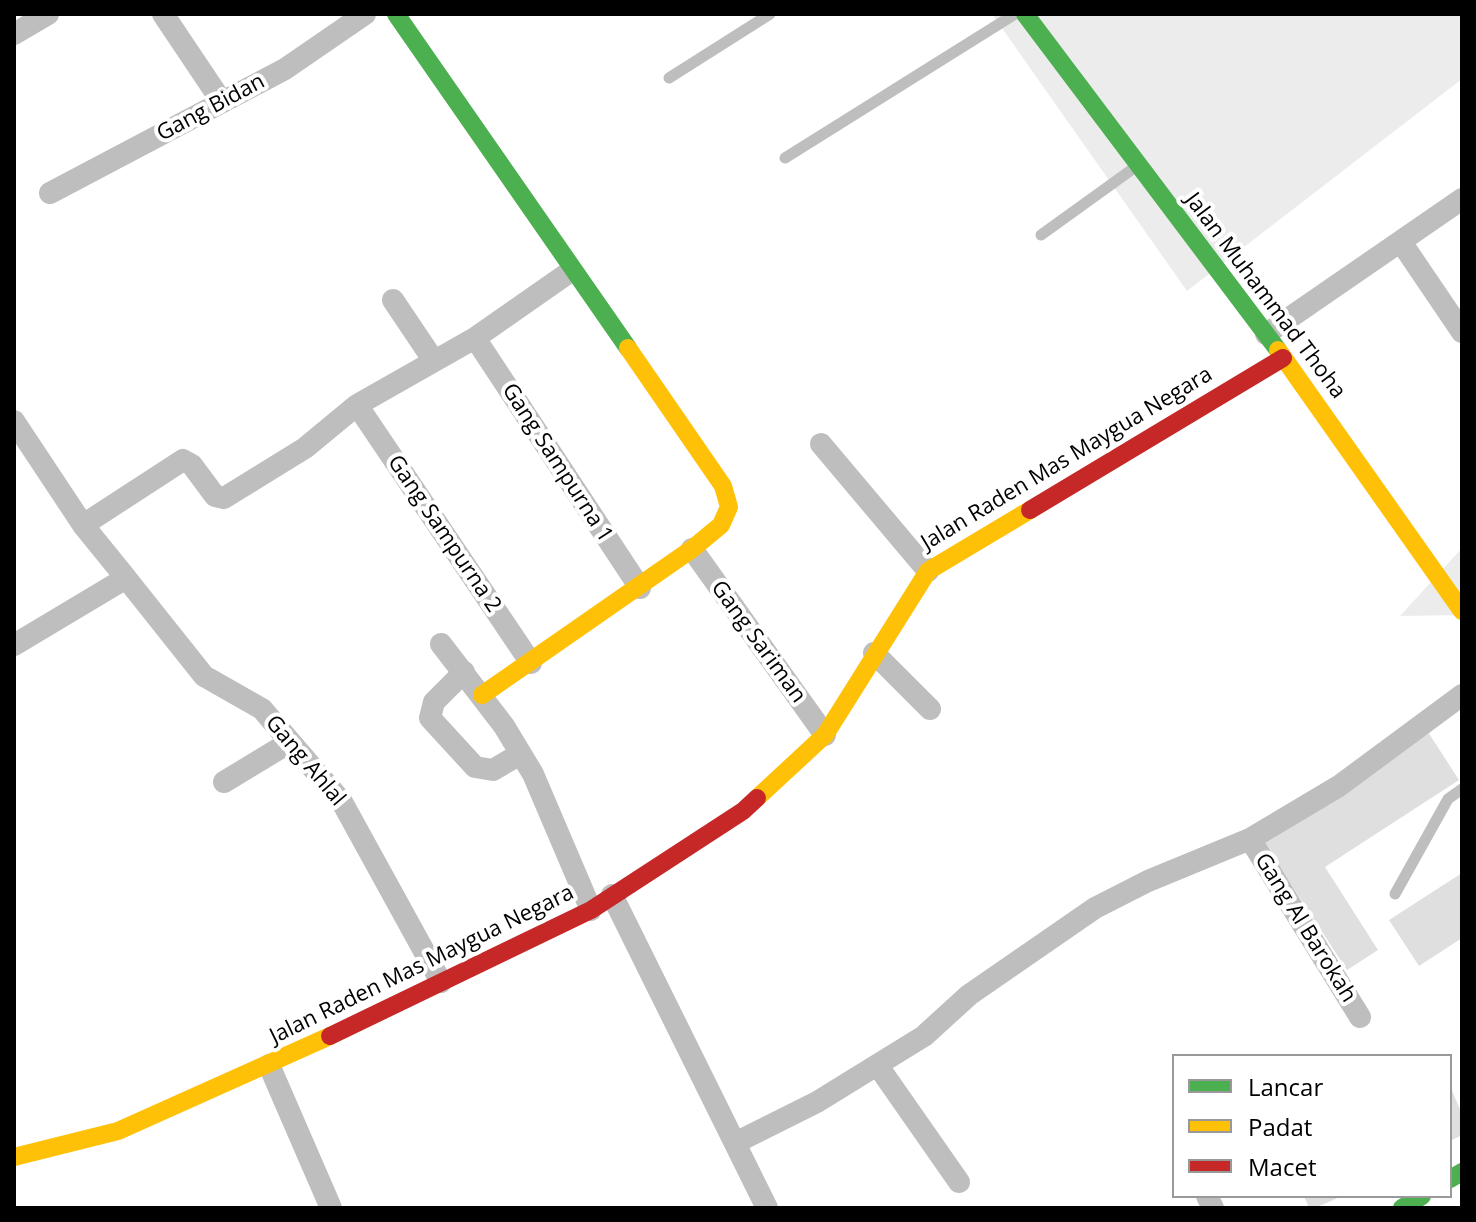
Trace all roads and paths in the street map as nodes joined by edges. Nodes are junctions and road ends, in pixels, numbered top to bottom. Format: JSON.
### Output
{"nodes":[{"id":1,"x":48,"y":14,"type":"edge"},
{"id":2,"x":163,"y":14,"type":"edge"},
{"id":3,"x":365,"y":14,"type":"edge"},
{"id":4,"x":396,"y":14,"type":"edge"},
{"id":5,"x":770,"y":14,"type":"edge"},
{"id":6,"x":1015,"y":14,"type":"edge"},
{"id":7,"x":1025,"y":14,"type":"edge"},
{"id":8,"x":14,"y":34,"type":"edge"},
{"id":9,"x":669,"y":78,"type":"dead end"},
{"id":10,"x":222,"y":102,"type":"junction"},
{"id":11,"x":785,"y":158,"type":"dead end"},
{"id":12,"x":1138,"y":166,"type":"junction"},
{"id":13,"x":50,"y":193,"type":"dead end"},
{"id":14,"x":1462,"y":199,"type":"edge"},
{"id":15,"x":1041,"y":235,"type":"dead end"},
{"id":16,"x":1401,"y":242,"type":"junction"},
{"id":17,"x":571,"y":271,"type":"junction"},
{"id":18,"x":393,"y":300,"type":"dead end"},
{"id":19,"x":1462,"y":332,"type":"edge"},
{"id":20,"x":1266,"y":334,"type":"junction"},
{"id":21,"x":475,"y":338,"type":"junction"},
{"id":22,"x":1283,"y":358,"type":"junction"},
{"id":23,"x":434,"y":361,"type":"junction"},
{"id":24,"x":357,"y":405,"type":"junction"},
{"id":25,"x":14,"y":421,"type":"edge"},
{"id":26,"x":821,"y":444,"type":"dead end"},
{"id":27,"x":83,"y":525,"type":"junction"},
{"id":28,"x":692,"y":549,"type":"junction"},
{"id":29,"x":928,"y":571,"type":"junction"},
{"id":30,"x":126,"y":578,"type":"junction"},
{"id":31,"x":640,"y":588,"type":"junction"},
{"id":32,"x":1462,"y":611,"type":"edge"},
{"id":33,"x":441,"y":644,"type":"dead end"},
{"id":34,"x":14,"y":645,"type":"edge"},
{"id":35,"x":874,"y":653,"type":"junction"},
{"id":36,"x":531,"y":663,"type":"junction"},
{"id":37,"x":464,"y":672,"type":"junction"},
{"id":38,"x":482,"y":695,"type":"junction"},
{"id":39,"x":1462,"y":695,"type":"edge"},
{"id":40,"x":930,"y":709,"type":"dead end"},
{"id":41,"x":825,"y":735,"type":"junction"},
{"id":42,"x":290,"y":742,"type":"junction"},
{"id":43,"x":520,"y":754,"type":"junction"},
{"id":44,"x":224,"y":782,"type":"dead end"},
{"id":45,"x":1462,"y":789,"type":"edge"},
{"id":46,"x":1250,"y":839,"type":"junction"},
{"id":47,"x":1395,"y":894,"type":"dead end"},
{"id":48,"x":612,"y":895,"type":"junction"},
{"id":49,"x":591,"y":910,"type":"junction"},
{"id":50,"x":441,"y":982,"type":"junction"},
{"id":51,"x":1360,"y":1017,"type":"dead end"},
{"id":52,"x":269,"y":1065,"type":"junction"},
{"id":53,"x":878,"y":1066,"type":"junction"},
{"id":54,"x":735,"y":1143,"type":"junction"},
{"id":55,"x":14,"y":1157,"type":"edge"},
{"id":56,"x":959,"y":1182,"type":"dead end"},
{"id":57,"x":331,"y":1208,"type":"edge"},
{"id":58,"x":767,"y":1208,"type":"edge"}],
"edges":[{"from":1,"to":8,"type":"street"},
{"from":2,"to":10,"type":"street"},
{"from":3,"to":10,"type":"street","name":"Gang Bidan"},
{"from":4,"to":17,"type":"street"},
{"from":5,"to":9,"type":"lane"},
{"from":6,"to":11,"type":"lane"},
{"from":7,"to":12,"type":"street","name":"Jalan Muhammad Thoha"},
{"from":10,"to":13,"type":"street","name":"Gang Bidan"},
{"from":12,"to":15,"type":"lane"},
{"from":12,"to":20,"type":"street","name":"Jalan Muhammad Thoha"},
{"from":14,"to":16,"type":"street"},
{"from":16,"to":19,"type":"street"},
{"from":16,"to":20,"type":"street"},
{"from":17,"to":21,"type":"street"},
{"from":17,"to":28,"type":"street"},
{"from":18,"to":23,"type":"street"},
{"from":20,"to":22,"type":"street","name":"Jalan Muhammad Thoha"},
{"from":21,"to":23,"type":"street"},
{"from":21,"to":31,"type":"street","name":"Gang Sampurna 1"},
{"from":22,"to":29,"type":"street","name":"Jalan Raden Mas Maygua Negara"},
{"from":22,"to":32,"type":"street","name":"Jalan Muhammad Thoha"},
{"from":23,"to":24,"type":"street"},
{"from":24,"to":27,"type":"street"},
{"from":24,"to":36,"type":"street","name":"Gang Sampurna 2"},
{"from":25,"to":27,"type":"street","name":"Gang Ahlal"},
{"from":26,"to":29,"type":"street"},
{"from":27,"to":30,"type":"street","name":"Gang Ahlal"},
{"from":28,"to":31,"type":"street"},
{"from":28,"to":41,"type":"street","name":"Gang Sariman"},
{"from":29,"to":35,"type":"street","name":"Jalan Raden Mas Maygua Negara"},
{"from":30,"to":34,"type":"street"},
{"from":30,"to":42,"type":"street","name":"Gang Ahlal"},
{"from":31,"to":36,"type":"street"},
{"from":33,"to":37,"type":"street"},
{"from":35,"to":40,"type":"street"},
{"from":35,"to":41,"type":"street","name":"Jalan Raden Mas Maygua Negara"},
{"from":36,"to":38,"type":"street"},
{"from":37,"to":38,"type":"street"},
{"from":37,"to":43,"type":"street"},
{"from":38,"to":43,"type":"street"},
{"from":39,"to":46,"type":"street"},
{"from":41,"to":48,"type":"street","name":"Jalan Raden Mas Maygua Negara"},
{"from":42,"to":44,"type":"street"},
{"from":42,"to":50,"type":"street","name":"Gang Ahlal"},
{"from":43,"to":49,"type":"street"},
{"from":45,"to":47,"type":"lane"},
{"from":46,"to":51,"type":"street","name":"Gang Al Barokah"},
{"from":46,"to":53,"type":"street"},
{"from":48,"to":49,"type":"street","name":"Jalan Raden Mas Maygua Negara"},
{"from":48,"to":54,"type":"street"},
{"from":49,"to":50,"type":"street","name":"Jalan Raden Mas Maygua Negara"},
{"from":50,"to":52,"type":"street","name":"Jalan Raden Mas Maygua Negara"},
{"from":52,"to":55,"type":"street","name":"Jalan Raden Mas Maygua Negara"},
{"from":52,"to":57,"type":"street"},
{"from":53,"to":54,"type":"street"},
{"from":53,"to":56,"type":"street"},
{"from":54,"to":58,"type":"street"}]}
